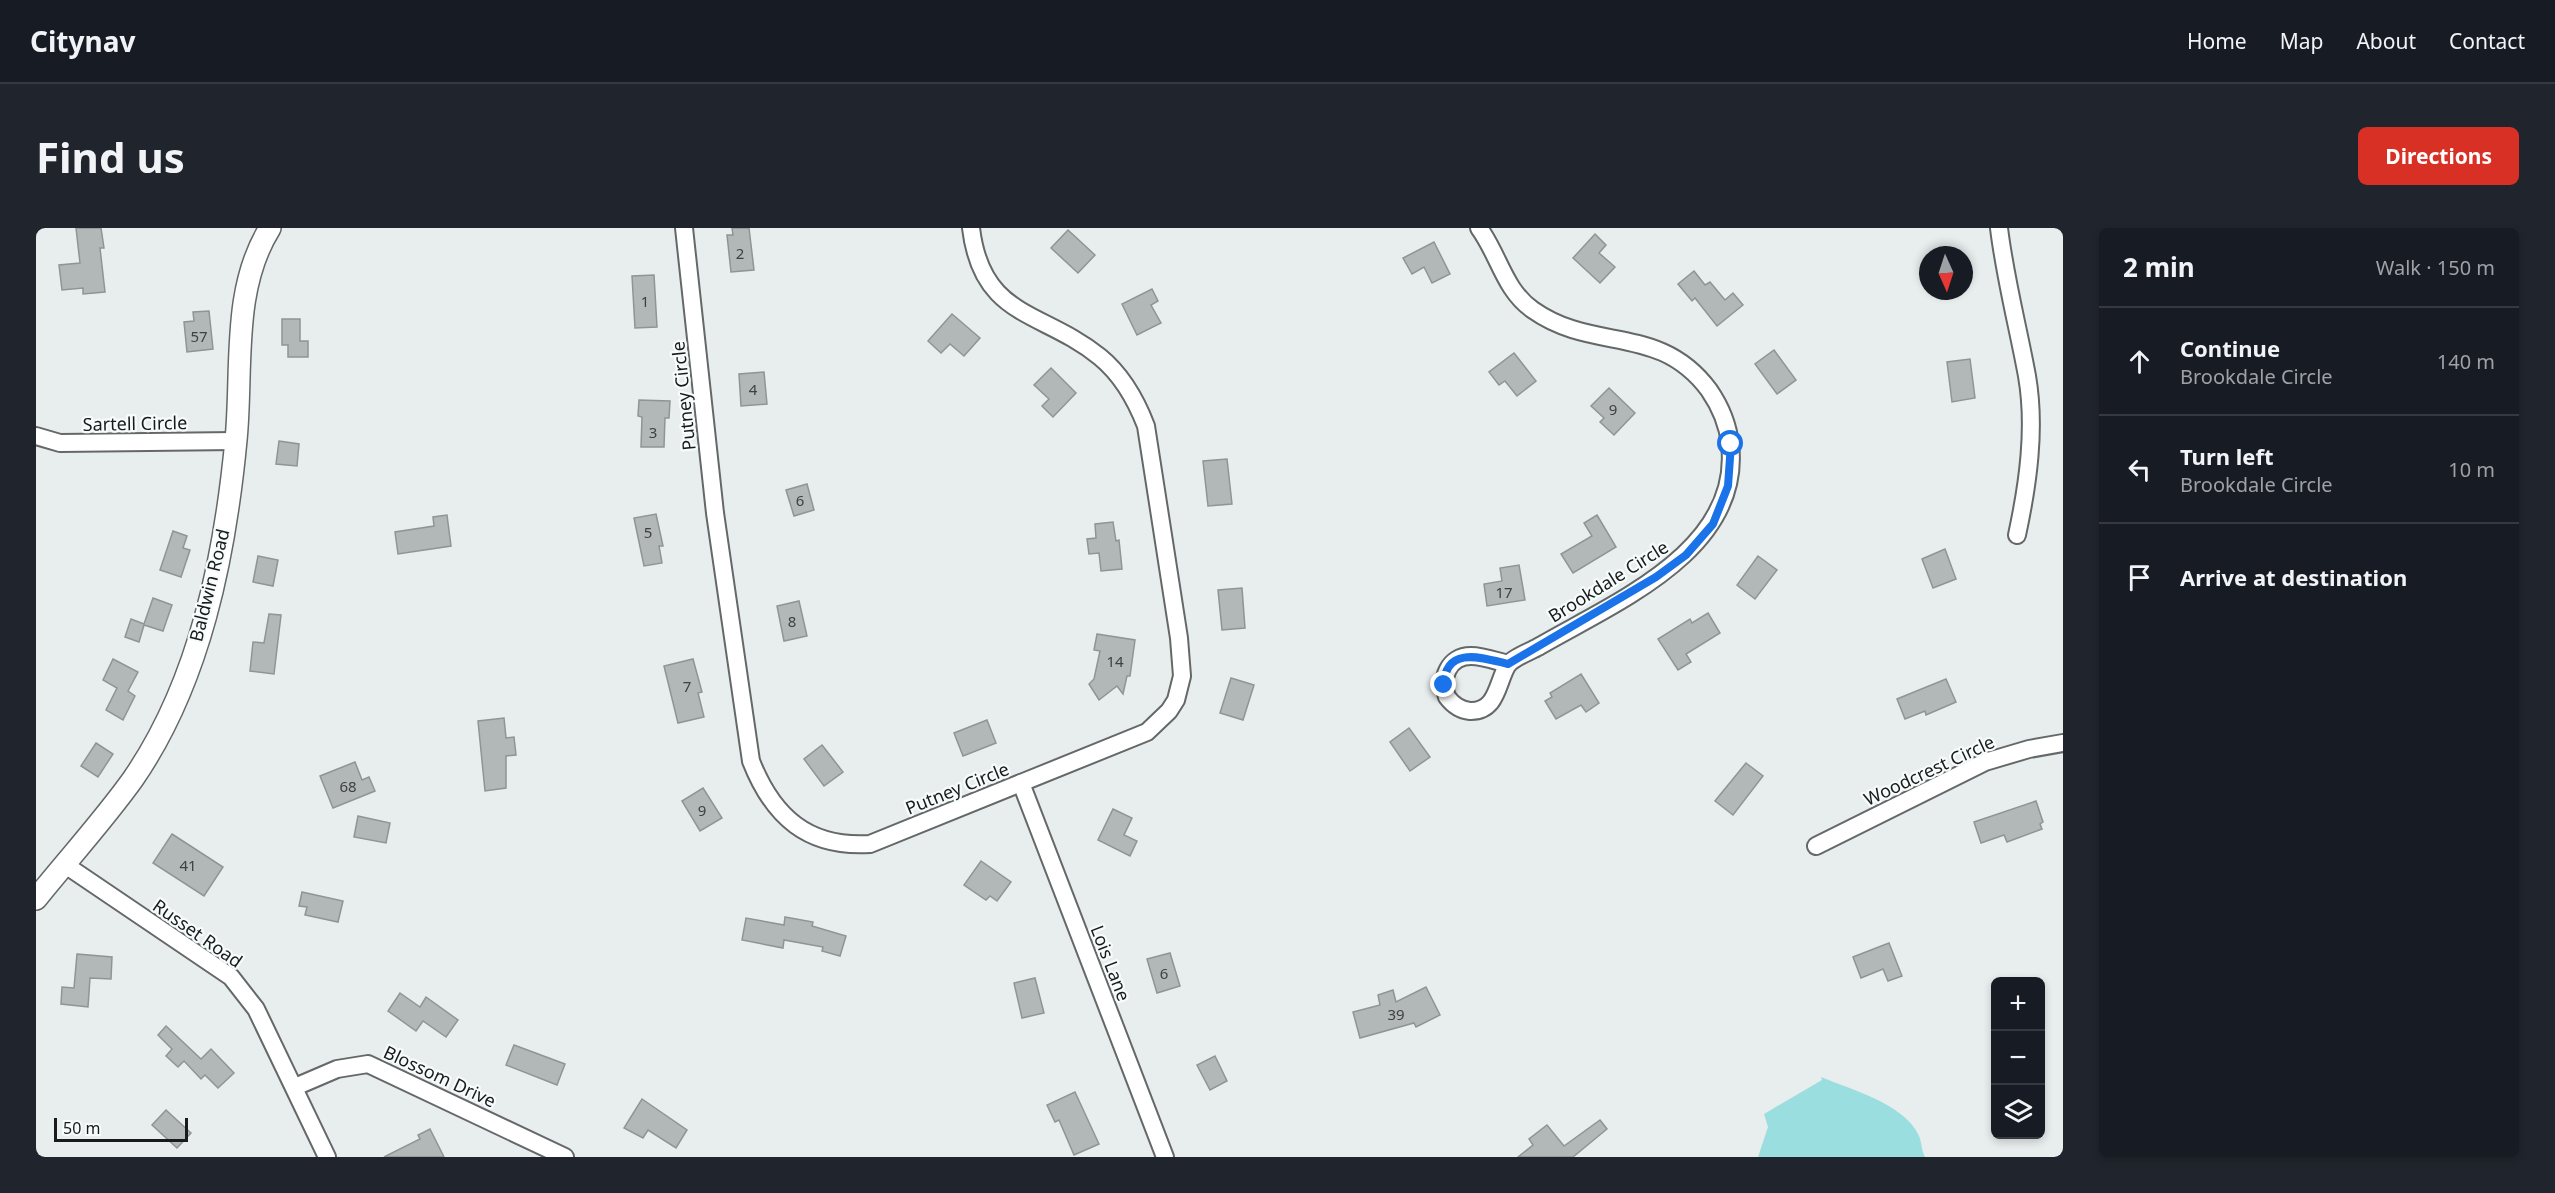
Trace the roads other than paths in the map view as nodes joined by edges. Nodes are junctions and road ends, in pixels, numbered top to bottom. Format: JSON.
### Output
{"nodes":[{"id":1,"x":270,"y":228,"type":"edge"},
{"id":2,"x":684,"y":228,"type":"edge"},
{"id":3,"x":970,"y":228,"type":"edge"},
{"id":4,"x":1479,"y":228,"type":"edge"},
{"id":5,"x":1999,"y":228,"type":"edge"},
{"id":6,"x":36,"y":436,"type":"edge"},
{"id":7,"x":236,"y":441,"type":"junction"},
{"id":8,"x":2017,"y":535,"type":"dead end"},
{"id":9,"x":1508,"y":664,"type":"dead end"},
{"id":10,"x":2063,"y":743,"type":"edge"},
{"id":11,"x":1021,"y":783,"type":"junction"},
{"id":12,"x":1816,"y":846,"type":"dead end"},
{"id":13,"x":64,"y":864,"type":"junction"},
{"id":14,"x":36,"y":899,"type":"edge"},
{"id":15,"x":295,"y":1088,"type":"junction"},
{"id":16,"x":327,"y":1157,"type":"edge"},
{"id":17,"x":565,"y":1157,"type":"edge"},
{"id":18,"x":1165,"y":1157,"type":"edge"}],
"edges":[{"from":1,"to":7,"type":"street","name":"Baldwin Road"},
{"from":2,"to":11,"type":"street","name":"Putney Circle"},
{"from":3,"to":11,"type":"street","name":"Putney Circle"},
{"from":4,"to":9,"type":"street","name":"Brookdale Circle"},
{"from":5,"to":8,"type":"street"},
{"from":6,"to":7,"type":"street","name":"Sartell Circle"},
{"from":7,"to":13,"type":"street","name":"Baldwin Road"},
{"from":10,"to":12,"type":"street","name":"Woodcrest Circle"},
{"from":11,"to":18,"type":"street","name":"Lois Lane"},
{"from":13,"to":14,"type":"street","name":"Baldwin Road"},
{"from":13,"to":15,"type":"street","name":"Russet Road"},
{"from":15,"to":16,"type":"street","name":"Russet Road"},
{"from":15,"to":17,"type":"street","name":"Blossom Drive"}]}
